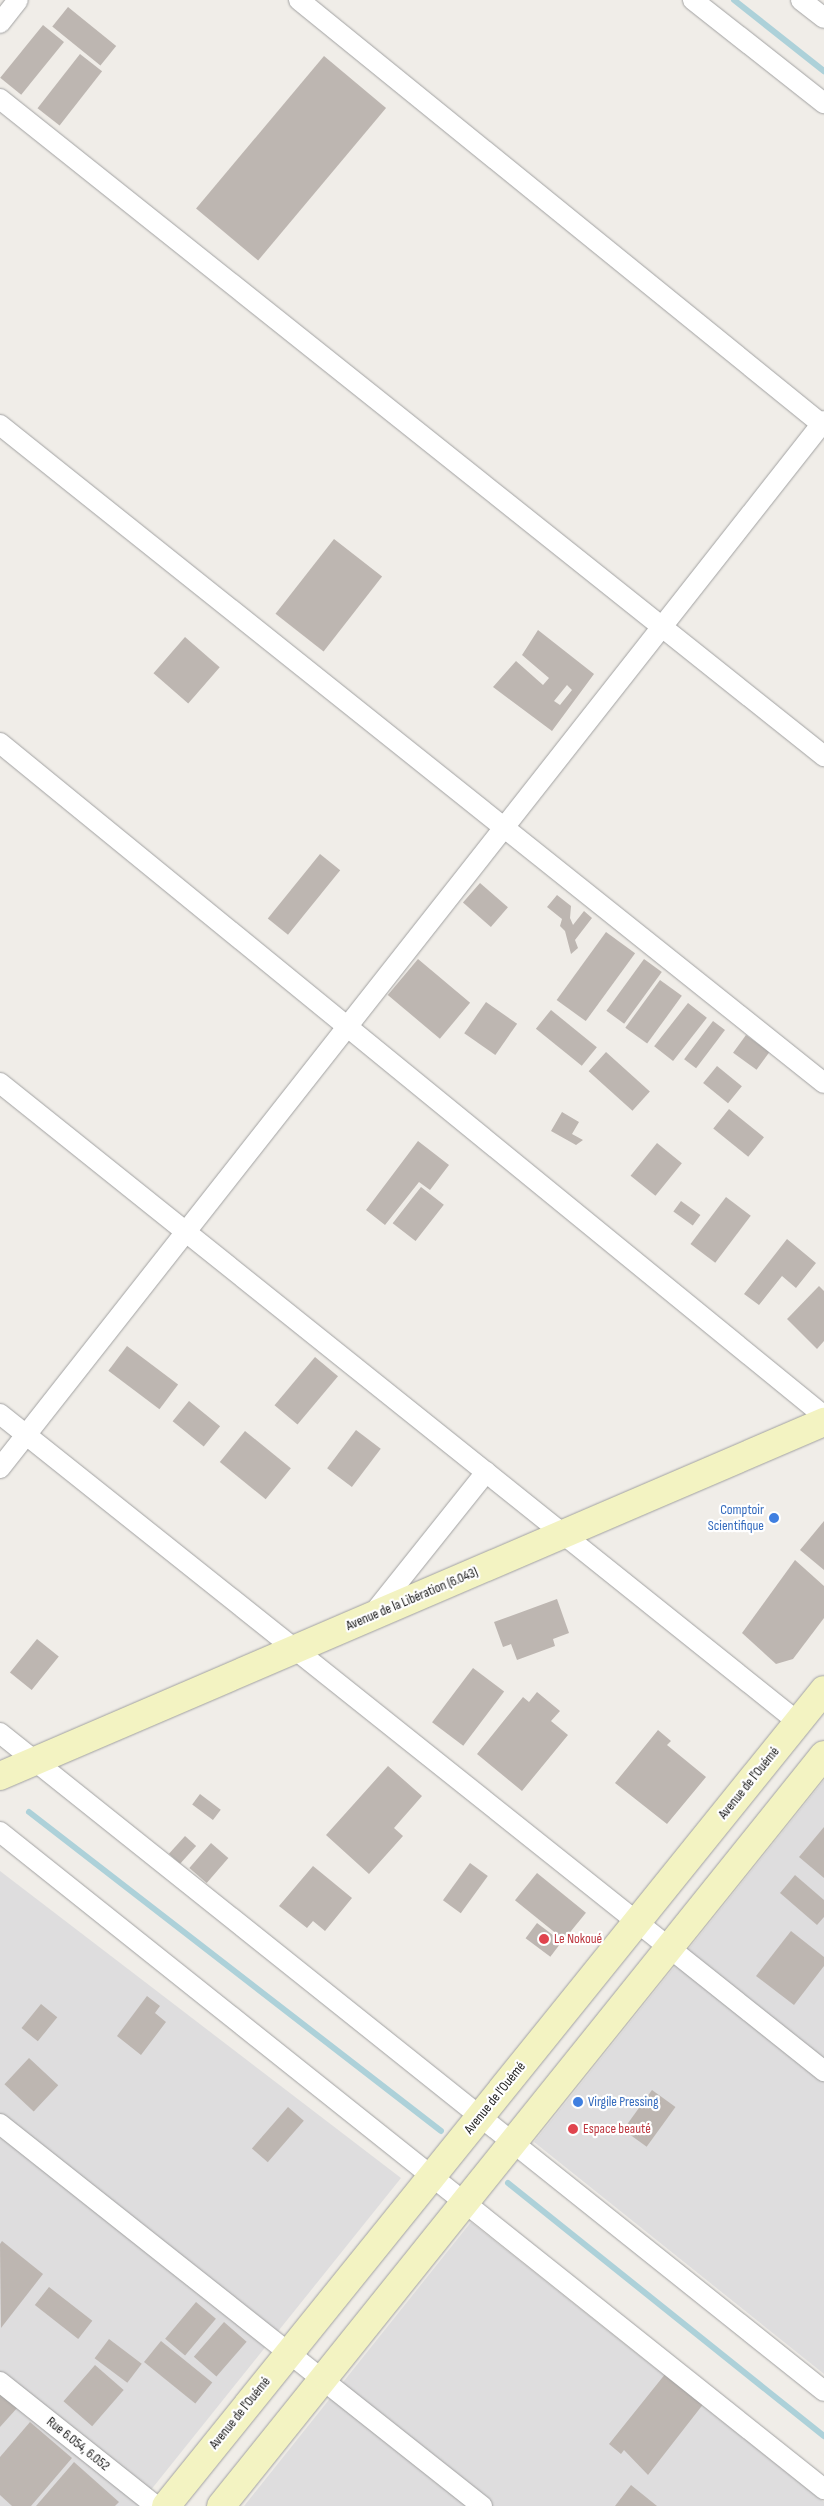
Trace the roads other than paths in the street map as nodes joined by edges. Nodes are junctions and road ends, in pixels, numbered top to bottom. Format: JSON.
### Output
{"nodes":[{"id":1,"x":18,"y":0,"type":"edge"},
{"id":2,"x":300,"y":0,"type":"edge"},
{"id":3,"x":693,"y":0,"type":"edge"},
{"id":4,"x":801,"y":0,"type":"edge"},
{"id":5,"x":824,"y":18,"type":"edge"},
{"id":6,"x":0,"y":23,"type":"edge"},
{"id":7,"x":0,"y":99,"type":"edge"},
{"id":8,"x":824,"y":103,"type":"edge"},
{"id":9,"x":823,"y":424,"type":"edge"},
{"id":10,"x":0,"y":425,"type":"edge"},
{"id":11,"x":661,"y":628,"type":"junction"},
{"id":12,"x":0,"y":743,"type":"edge"},
{"id":13,"x":824,"y":756,"type":"edge"},
{"id":14,"x":505,"y":826,"type":"junction"},
{"id":15,"x":348,"y":1026,"type":"junction"},
{"id":16,"x":0,"y":1083,"type":"edge"},
{"id":17,"x":824,"y":1083,"type":"edge"},
{"id":18,"x":186,"y":1232,"type":"junction"},
{"id":19,"x":0,"y":1414,"type":"edge"},
{"id":20,"x":824,"y":1416,"type":"edge"},
{"id":21,"x":824,"y":1422,"type":"edge"},
{"id":22,"x":26,"y":1435,"type":"junction"},
{"id":23,"x":0,"y":1468,"type":"edge"},
{"id":24,"x":486,"y":1472,"type":"junction"},
{"id":25,"x":563,"y":1534,"type":"junction"},
{"id":26,"x":370,"y":1617,"type":"junction"},
{"id":27,"x":294,"y":1650,"type":"junction"},
{"id":28,"x":824,"y":1690,"type":"edge"},
{"id":29,"x":798,"y":1722,"type":"junction"},
{"id":30,"x":0,"y":1733,"type":"edge"},
{"id":31,"x":824,"y":1756,"type":"edge"},
{"id":32,"x":36,"y":1761,"type":"junction"},
{"id":33,"x":0,"y":1776,"type":"edge"},
{"id":34,"x":0,"y":1832,"type":"edge"},
{"id":35,"x":637,"y":1922,"type":"junction"},
{"id":36,"x":670,"y":1948,"type":"junction"},
{"id":37,"x":824,"y":2071,"type":"edge"},
{"id":38,"x":479,"y":2117,"type":"junction"},
{"id":39,"x":0,"y":2124,"type":"edge"},
{"id":40,"x":512,"y":2144,"type":"junction"},
{"id":41,"x":432,"y":2176,"type":"junction"},
{"id":42,"x":464,"y":2203,"type":"junction"},
{"id":43,"x":289,"y":2353,"type":"junction"},
{"id":44,"x":324,"y":2378,"type":"junction"},
{"id":45,"x":0,"y":2382,"type":"edge"},
{"id":46,"x":824,"y":2391,"type":"edge"},
{"id":47,"x":824,"y":2489,"type":"edge"},
{"id":48,"x":156,"y":2506,"type":"edge"},
{"id":49,"x":166,"y":2506,"type":"edge"},
{"id":50,"x":221,"y":2506,"type":"edge"},
{"id":51,"x":482,"y":2506,"type":"edge"}],
"edges":[{"from":1,"to":6,"type":"street"},
{"from":2,"to":9,"type":"street"},
{"from":3,"to":8,"type":"street"},
{"from":4,"to":5,"type":"street"},
{"from":7,"to":11,"type":"street"},
{"from":9,"to":11,"type":"street"},
{"from":10,"to":14,"type":"street"},
{"from":11,"to":13,"type":"street"},
{"from":11,"to":14,"type":"street"},
{"from":12,"to":15,"type":"street"},
{"from":14,"to":15,"type":"street"},
{"from":14,"to":17,"type":"street"},
{"from":15,"to":18,"type":"street"},
{"from":15,"to":20,"type":"street"},
{"from":16,"to":18,"type":"street"},
{"from":18,"to":22,"type":"street"},
{"from":18,"to":24,"type":"street"},
{"from":19,"to":22,"type":"street"},
{"from":21,"to":25,"type":"main road","name":"Avenue de la Libération (6.043)"},
{"from":22,"to":23,"type":"street"},
{"from":22,"to":27,"type":"street"},
{"from":24,"to":25,"type":"street"},
{"from":24,"to":26,"type":"street"},
{"from":25,"to":26,"type":"main road","name":"Avenue de la Libération (6.043)"},
{"from":25,"to":29,"type":"street"},
{"from":26,"to":27,"type":"main road","name":"Avenue de la Libération (6.043)"},
{"from":27,"to":32,"type":"main road","name":"Avenue de la Libération (6.043)"},
{"from":27,"to":35,"type":"street"},
{"from":28,"to":29,"type":"main road","name":"Avenue de l'Ouémé"},
{"from":29,"to":35,"type":"main road","name":"Avenue de l'Ouémé"},
{"from":30,"to":32,"type":"street"},
{"from":31,"to":36,"type":"main road"},
{"from":32,"to":33,"type":"main road","name":"Avenue de la Libération (6.043)"},
{"from":32,"to":38,"type":"street"},
{"from":34,"to":41,"type":"street"},
{"from":35,"to":36,"type":"street"},
{"from":35,"to":38,"type":"main road","name":"Avenue de l'Ouémé"},
{"from":36,"to":37,"type":"street"},
{"from":36,"to":40,"type":"main road"},
{"from":38,"to":40,"type":"street"},
{"from":38,"to":41,"type":"main road","name":"Avenue de l'Ouémé"},
{"from":39,"to":43,"type":"street"},
{"from":40,"to":42,"type":"main road"},
{"from":40,"to":46,"type":"street"},
{"from":41,"to":42,"type":"street"},
{"from":41,"to":43,"type":"main road","name":"Avenue de l'Ouémé"},
{"from":42,"to":44,"type":"main road"},
{"from":42,"to":47,"type":"street"},
{"from":43,"to":44,"type":"street"},
{"from":43,"to":49,"type":"main road","name":"Avenue de l'Ouémé"},
{"from":44,"to":50,"type":"main road"},
{"from":44,"to":51,"type":"street"},
{"from":45,"to":48,"type":"street","name":"Rue 6.054, 6.052"}]}
